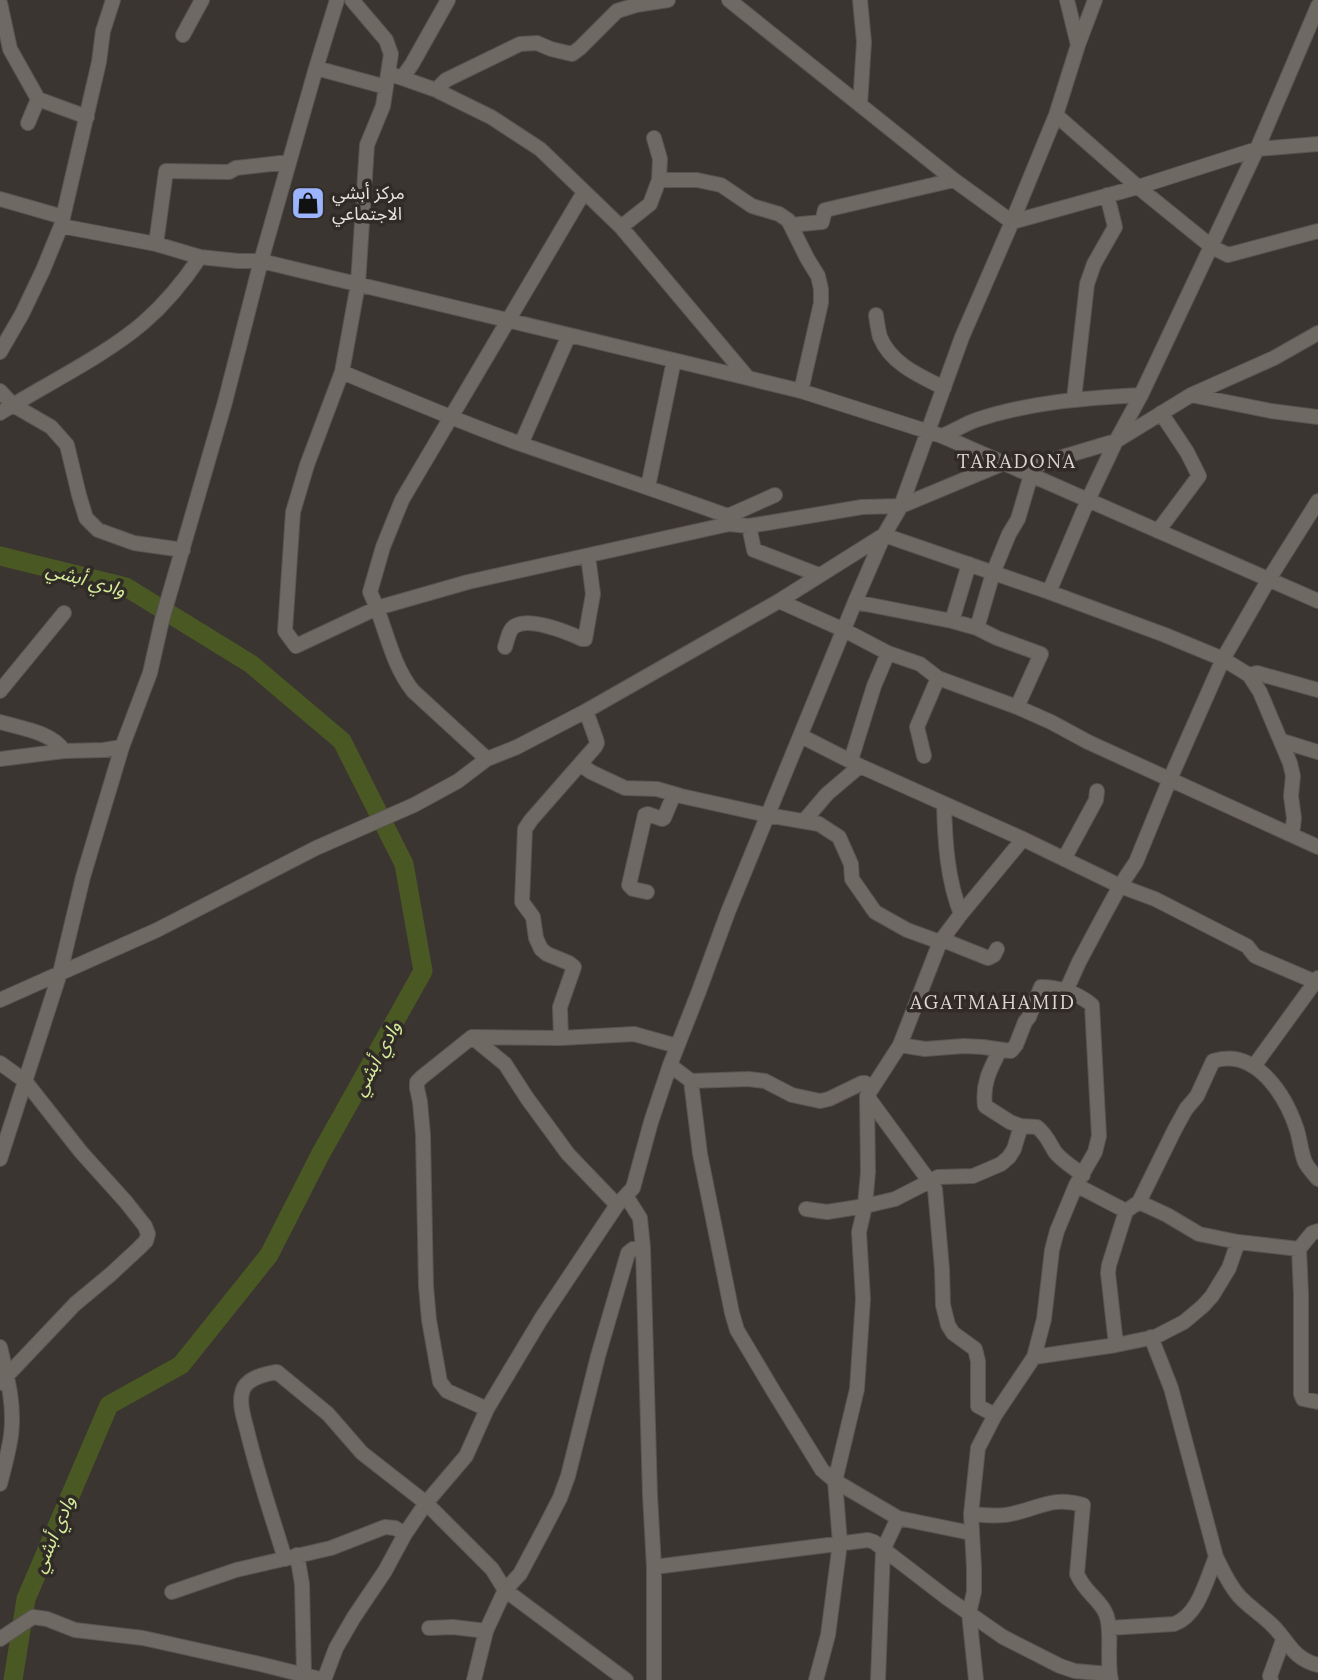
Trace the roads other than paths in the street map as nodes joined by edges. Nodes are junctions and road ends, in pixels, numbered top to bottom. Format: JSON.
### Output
{"nodes":[{"id":1,"x":113,"y":0,"type":"edge"},
{"id":2,"x":202,"y":0,"type":"edge"},
{"id":3,"x":337,"y":0,"type":"edge"},
{"id":4,"x":352,"y":0,"type":"edge"},
{"id":5,"x":449,"y":0,"type":"edge"},
{"id":6,"x":668,"y":0,"type":"edge"},
{"id":7,"x":729,"y":0,"type":"edge"},
{"id":8,"x":860,"y":0,"type":"edge"},
{"id":9,"x":1068,"y":0,"type":"edge"},
{"id":10,"x":1095,"y":0,"type":"edge"},
{"id":11,"x":0,"y":3,"type":"edge"},
{"id":12,"x":1318,"y":6,"type":"edge"},
{"id":13,"x":183,"y":35,"type":"dead end"},
{"id":14,"x":1078,"y":45,"type":"junction"},
{"id":15,"x":316,"y":68,"type":"junction"},
{"id":16,"x":392,"y":79,"type":"junction"},
{"id":17,"x":436,"y":90,"type":"junction"},
{"id":18,"x":38,"y":99,"type":"junction"},
{"id":19,"x":859,"y":105,"type":"junction"},
{"id":20,"x":1056,"y":115,"type":"junction"},
{"id":21,"x":87,"y":117,"type":"junction"},
{"id":22,"x":28,"y":123,"type":"dead end"},
{"id":23,"x":654,"y":138,"type":"dead end"},
{"id":24,"x":1318,"y":145,"type":"edge"},
{"id":25,"x":1257,"y":149,"type":"junction"},
{"id":26,"x":289,"y":162,"type":"junction"},
{"id":27,"x":659,"y":180,"type":"junction"},
{"id":28,"x":954,"y":180,"type":"junction"},
{"id":29,"x":1138,"y":187,"type":"junction"},
{"id":30,"x":584,"y":192,"type":"junction"},
{"id":31,"x":1107,"y":195,"type":"junction"},
{"id":32,"x":0,"y":200,"type":"edge"},
{"id":33,"x":62,"y":221,"type":"junction"},
{"id":34,"x":1012,"y":222,"type":"junction"},
{"id":35,"x":791,"y":225,"type":"junction"},
{"id":36,"x":621,"y":227,"type":"junction"},
{"id":37,"x":1318,"y":231,"type":"edge"},
{"id":38,"x":156,"y":244,"type":"junction"},
{"id":39,"x":1212,"y":247,"type":"junction"},
{"id":40,"x":200,"y":257,"type":"junction"},
{"id":41,"x":261,"y":261,"type":"junction"},
{"id":42,"x":358,"y":284,"type":"junction"},
{"id":43,"x":876,"y":315,"type":"dead end"},
{"id":44,"x":507,"y":321,"type":"junction"},
{"id":45,"x":1318,"y":333,"type":"edge"},
{"id":46,"x":569,"y":335,"type":"junction"},
{"id":47,"x":0,"y":352,"type":"edge"},
{"id":48,"x":674,"y":360,"type":"junction"},
{"id":49,"x":342,"y":372,"type":"junction"},
{"id":50,"x":748,"y":378,"type":"junction"},
{"id":51,"x":944,"y":388,"type":"junction"},
{"id":52,"x":0,"y":391,"type":"edge"},
{"id":53,"x":801,"y":391,"type":"junction"},
{"id":54,"x":1191,"y":395,"type":"junction"},
{"id":55,"x":1141,"y":396,"type":"junction"},
{"id":56,"x":1074,"y":399,"type":"junction"},
{"id":57,"x":6,"y":409,"type":"edge"},
{"id":58,"x":1161,"y":413,"type":"junction"},
{"id":59,"x":1318,"y":416,"type":"edge"},
{"id":60,"x":451,"y":418,"type":"junction"},
{"id":61,"x":928,"y":431,"type":"junction"},
{"id":62,"x":942,"y":436,"type":"junction"},
{"id":63,"x":1116,"y":442,"type":"junction"},
{"id":64,"x":521,"y":444,"type":"junction"},
{"id":65,"x":1004,"y":463,"type":"junction"},
{"id":66,"x":1025,"y":472,"type":"junction"},
{"id":67,"x":648,"y":487,"type":"junction"},
{"id":68,"x":775,"y":495,"type":"dead end"},
{"id":69,"x":1088,"y":500,"type":"junction"},
{"id":70,"x":1318,"y":501,"type":"edge"},
{"id":71,"x":901,"y":506,"type":"junction"},
{"id":72,"x":728,"y":520,"type":"junction"},
{"id":73,"x":749,"y":526,"type":"junction"},
{"id":74,"x":1158,"y":531,"type":"junction"},
{"id":75,"x":884,"y":535,"type":"junction"},
{"id":76,"x":183,"y":550,"type":"junction"},
{"id":77,"x":588,"y":556,"type":"junction"},
{"id":78,"x":969,"y":564,"type":"junction"},
{"id":79,"x":993,"y":573,"type":"junction"},
{"id":80,"x":819,"y":575,"type":"junction"},
{"id":81,"x":1269,"y":579,"type":"junction"},
{"id":82,"x":1049,"y":592,"type":"junction"},
{"id":83,"x":779,"y":601,"type":"junction"},
{"id":84,"x":1318,"y":601,"type":"edge"},
{"id":85,"x":855,"y":602,"type":"junction"},
{"id":86,"x":377,"y":608,"type":"junction"},
{"id":87,"x":64,"y":613,"type":"dead end"},
{"id":88,"x":952,"y":621,"type":"junction"},
{"id":89,"x":977,"y":628,"type":"junction"},
{"id":90,"x":844,"y":630,"type":"junction"},
{"id":91,"x":505,"y":647,"type":"dead end"},
{"id":92,"x":888,"y":653,"type":"junction"},
{"id":93,"x":1223,"y":659,"type":"junction"},
{"id":94,"x":1249,"y":675,"type":"junction"},
{"id":95,"x":938,"y":678,"type":"junction"},
{"id":96,"x":1318,"y":690,"type":"edge"},
{"id":97,"x":0,"y":691,"type":"edge"},
{"id":98,"x":1017,"y":707,"type":"junction"},
{"id":99,"x":586,"y":711,"type":"junction"},
{"id":100,"x":0,"y":722,"type":"edge"},
{"id":101,"x":801,"y":736,"type":"junction"},
{"id":102,"x":1282,"y":741,"type":"junction"},
{"id":103,"x":122,"y":747,"type":"junction"},
{"id":104,"x":64,"y":751,"type":"junction"},
{"id":105,"x":1318,"y":752,"type":"edge"},
{"id":106,"x":924,"y":757,"type":"dead end"},
{"id":107,"x":0,"y":759,"type":"edge"},
{"id":108,"x":487,"y":759,"type":"junction"},
{"id":109,"x":856,"y":763,"type":"junction"},
{"id":110,"x":580,"y":764,"type":"junction"},
{"id":111,"x":1170,"y":779,"type":"junction"},
{"id":112,"x":1097,"y":791,"type":"dead end"},
{"id":113,"x":674,"y":794,"type":"junction"},
{"id":114,"x":944,"y":804,"type":"junction"},
{"id":115,"x":767,"y":815,"type":"junction"},
{"id":116,"x":804,"y":821,"type":"junction"},
{"id":117,"x":1292,"y":835,"type":"junction"},
{"id":118,"x":1023,"y":839,"type":"junction"},
{"id":119,"x":1318,"y":847,"type":"edge"},
{"id":120,"x":1063,"y":859,"type":"junction"},
{"id":121,"x":1120,"y":886,"type":"junction"},
{"id":122,"x":646,"y":892,"type":"dead end"},
{"id":123,"x":961,"y":914,"type":"junction"},
{"id":124,"x":940,"y":942,"type":"junction"},
{"id":125,"x":997,"y":949,"type":"dead end"},
{"id":126,"x":60,"y":973,"type":"junction"},
{"id":127,"x":1317,"y":981,"type":"edge"},
{"id":128,"x":1066,"y":991,"type":"junction"},
{"id":129,"x":0,"y":1000,"type":"edge"},
{"id":130,"x":472,"y":1037,"type":"junction"},
{"id":131,"x":561,"y":1038,"type":"junction"},
{"id":132,"x":900,"y":1045,"type":"junction"},
{"id":133,"x":677,"y":1046,"type":"junction"},
{"id":134,"x":1000,"y":1050,"type":"junction"},
{"id":135,"x":0,"y":1063,"type":"edge"},
{"id":136,"x":670,"y":1065,"type":"junction"},
{"id":137,"x":1254,"y":1066,"type":"junction"},
{"id":138,"x":26,"y":1081,"type":"junction"},
{"id":139,"x":691,"y":1081,"type":"junction"},
{"id":140,"x":869,"y":1092,"type":"junction"},
{"id":141,"x":1021,"y":1126,"type":"junction"},
{"id":142,"x":0,"y":1159,"type":"edge"},
{"id":143,"x":929,"y":1180,"type":"junction"},
{"id":144,"x":1080,"y":1180,"type":"junction"},
{"id":145,"x":1318,"y":1180,"type":"edge"},
{"id":146,"x":621,"y":1200,"type":"junction"},
{"id":147,"x":1139,"y":1202,"type":"junction"},
{"id":148,"x":865,"y":1206,"type":"junction"},
{"id":149,"x":806,"y":1209,"type":"dead end"},
{"id":150,"x":1126,"y":1211,"type":"junction"},
{"id":151,"x":1318,"y":1231,"type":"edge"},
{"id":152,"x":1238,"y":1242,"type":"junction"},
{"id":153,"x":643,"y":1248,"type":"junction"},
{"id":154,"x":1299,"y":1249,"type":"junction"},
{"id":155,"x":1152,"y":1337,"type":"junction"},
{"id":156,"x":1116,"y":1345,"type":"junction"},
{"id":157,"x":0,"y":1347,"type":"edge"},
{"id":158,"x":1034,"y":1357,"type":"junction"},
{"id":159,"x":3,"y":1380,"type":"edge"},
{"id":160,"x":1318,"y":1402,"type":"edge"},
{"id":161,"x":486,"y":1409,"type":"junction"},
{"id":162,"x":995,"y":1415,"type":"junction"},
{"id":163,"x":835,"y":1481,"type":"junction"},
{"id":164,"x":0,"y":1484,"type":"edge"},
{"id":165,"x":426,"y":1503,"type":"junction"},
{"id":166,"x":971,"y":1514,"type":"junction"},
{"id":167,"x":898,"y":1518,"type":"junction"},
{"id":168,"x":971,"y":1533,"type":"junction"},
{"id":169,"x":405,"y":1534,"type":"junction"},
{"id":170,"x":840,"y":1543,"type":"junction"},
{"id":171,"x":883,"y":1550,"type":"junction"},
{"id":172,"x":291,"y":1557,"type":"junction"},
{"id":173,"x":1216,"y":1558,"type":"junction"},
{"id":174,"x":654,"y":1567,"type":"junction"},
{"id":175,"x":505,"y":1590,"type":"junction"},
{"id":176,"x":173,"y":1592,"type":"dead end"},
{"id":177,"x":970,"y":1613,"type":"junction"},
{"id":178,"x":429,"y":1628,"type":"dead end"},
{"id":179,"x":1109,"y":1628,"type":"junction"},
{"id":180,"x":486,"y":1631,"type":"junction"},
{"id":181,"x":0,"y":1639,"type":"edge"},
{"id":182,"x":1283,"y":1640,"type":"junction"},
{"id":183,"x":1318,"y":1665,"type":"edge"},
{"id":184,"x":304,"y":1674,"type":"junction"},
{"id":185,"x":1110,"y":1677,"type":"edge"},
{"id":186,"x":324,"y":1680,"type":"edge"},
{"id":187,"x":474,"y":1680,"type":"edge"},
{"id":188,"x":626,"y":1680,"type":"edge"},
{"id":189,"x":654,"y":1680,"type":"edge"},
{"id":190,"x":816,"y":1680,"type":"edge"},
{"id":191,"x":878,"y":1680,"type":"edge"},
{"id":192,"x":976,"y":1680,"type":"edge"},
{"id":193,"x":1271,"y":1680,"type":"edge"}],
"edges":[{"from":1,"to":21,"type":"street"},
{"from":2,"to":13,"type":"street"},
{"from":3,"to":15,"type":"street"},
{"from":4,"to":16,"type":"street"},
{"from":5,"to":16,"type":"street"},
{"from":6,"to":17,"type":"street"},
{"from":7,"to":19,"type":"street"},
{"from":8,"to":19,"type":"street"},
{"from":9,"to":14,"type":"street"},
{"from":10,"to":14,"type":"street"},
{"from":11,"to":18,"type":"street"},
{"from":12,"to":25,"type":"street"},
{"from":14,"to":20,"type":"street"},
{"from":15,"to":16,"type":"street"},
{"from":15,"to":26,"type":"street"},
{"from":16,"to":17,"type":"street"},
{"from":16,"to":42,"type":"street"},
{"from":17,"to":30,"type":"street"},
{"from":18,"to":21,"type":"street"},
{"from":18,"to":22,"type":"street"},
{"from":19,"to":28,"type":"street"},
{"from":20,"to":29,"type":"street"},
{"from":20,"to":34,"type":"street"},
{"from":21,"to":33,"type":"street"},
{"from":23,"to":27,"type":"street"},
{"from":24,"to":25,"type":"street"},
{"from":25,"to":29,"type":"street"},
{"from":25,"to":39,"type":"street"},
{"from":26,"to":38,"type":"street"},
{"from":26,"to":41,"type":"street"},
{"from":27,"to":35,"type":"street"},
{"from":27,"to":36,"type":"street"},
{"from":28,"to":34,"type":"street"},
{"from":28,"to":35,"type":"street"},
{"from":29,"to":31,"type":"street"},
{"from":29,"to":39,"type":"street"},
{"from":30,"to":36,"type":"street"},
{"from":30,"to":44,"type":"street"},
{"from":31,"to":34,"type":"street"},
{"from":31,"to":56,"type":"street"},
{"from":32,"to":33,"type":"street"},
{"from":33,"to":38,"type":"street"},
{"from":33,"to":47,"type":"street"},
{"from":34,"to":51,"type":"street"},
{"from":35,"to":53,"type":"street"},
{"from":36,"to":50,"type":"street"},
{"from":37,"to":39,"type":"street"},
{"from":38,"to":40,"type":"street"},
{"from":39,"to":55,"type":"street"},
{"from":40,"to":41,"type":"street"},
{"from":40,"to":57,"type":"street"},
{"from":41,"to":42,"type":"street"},
{"from":41,"to":76,"type":"street"},
{"from":42,"to":44,"type":"street"},
{"from":42,"to":49,"type":"street"},
{"from":43,"to":51,"type":"street"},
{"from":44,"to":46,"type":"street"},
{"from":44,"to":60,"type":"street"},
{"from":45,"to":54,"type":"street"},
{"from":46,"to":48,"type":"street"},
{"from":46,"to":64,"type":"street"},
{"from":48,"to":50,"type":"street"},
{"from":48,"to":67,"type":"street"},
{"from":49,"to":60,"type":"street"},
{"from":49,"to":86,"type":"street"},
{"from":50,"to":53,"type":"street"},
{"from":51,"to":61,"type":"street"},
{"from":52,"to":57,"type":"street"},
{"from":53,"to":61,"type":"street"},
{"from":54,"to":58,"type":"street"},
{"from":54,"to":59,"type":"street"},
{"from":55,"to":56,"type":"street"},
{"from":55,"to":63,"type":"street"},
{"from":56,"to":62,"type":"street"},
{"from":57,"to":76,"type":"street"},
{"from":58,"to":63,"type":"street"},
{"from":58,"to":74,"type":"street"},
{"from":60,"to":64,"type":"street"},
{"from":60,"to":86,"type":"street"},
{"from":61,"to":62,"type":"street"},
{"from":61,"to":71,"type":"street"},
{"from":62,"to":65,"type":"street"},
{"from":63,"to":66,"type":"street"},
{"from":63,"to":69,"type":"street"},
{"from":64,"to":67,"type":"street"},
{"from":65,"to":66,"type":"street"},
{"from":65,"to":71,"type":"street"},
{"from":66,"to":69,"type":"street"},
{"from":66,"to":79,"type":"street"},
{"from":67,"to":72,"type":"street"},
{"from":68,"to":72,"type":"street"},
{"from":69,"to":74,"type":"street"},
{"from":69,"to":82,"type":"street"},
{"from":70,"to":81,"type":"street"},
{"from":71,"to":73,"type":"street"},
{"from":71,"to":75,"type":"street"},
{"from":72,"to":73,"type":"street"},
{"from":72,"to":77,"type":"street"},
{"from":73,"to":80,"type":"street"},
{"from":74,"to":81,"type":"street"},
{"from":75,"to":78,"type":"street"},
{"from":75,"to":80,"type":"street"},
{"from":75,"to":85,"type":"street"},
{"from":76,"to":103,"type":"street"},
{"from":77,"to":86,"type":"street"},
{"from":77,"to":91,"type":"street"},
{"from":78,"to":79,"type":"street"},
{"from":78,"to":88,"type":"street"},
{"from":79,"to":82,"type":"street"},
{"from":79,"to":89,"type":"street"},
{"from":80,"to":83,"type":"street"},
{"from":81,"to":84,"type":"street"},
{"from":81,"to":93,"type":"street"},
{"from":82,"to":93,"type":"street"},
{"from":83,"to":90,"type":"street"},
{"from":83,"to":99,"type":"street"},
{"from":85,"to":88,"type":"street"},
{"from":85,"to":90,"type":"street"},
{"from":86,"to":108,"type":"street"},
{"from":87,"to":97,"type":"street"},
{"from":88,"to":89,"type":"street"},
{"from":89,"to":98,"type":"street"},
{"from":90,"to":92,"type":"street"},
{"from":90,"to":101,"type":"street"},
{"from":92,"to":95,"type":"street"},
{"from":92,"to":109,"type":"street"},
{"from":93,"to":94,"type":"street"},
{"from":93,"to":111,"type":"street"},
{"from":94,"to":96,"type":"street"},
{"from":94,"to":102,"type":"street"},
{"from":95,"to":98,"type":"street"},
{"from":95,"to":106,"type":"street"},
{"from":98,"to":111,"type":"street"},
{"from":99,"to":108,"type":"street"},
{"from":99,"to":110,"type":"street"},
{"from":100,"to":104,"type":"street"},
{"from":101,"to":109,"type":"street"},
{"from":101,"to":115,"type":"street"},
{"from":102,"to":105,"type":"street"},
{"from":102,"to":117,"type":"street"},
{"from":103,"to":104,"type":"street"},
{"from":103,"to":126,"type":"street"},
{"from":104,"to":107,"type":"street"},
{"from":108,"to":126,"type":"street"},
{"from":109,"to":114,"type":"street"},
{"from":109,"to":116,"type":"street"},
{"from":110,"to":113,"type":"street"},
{"from":110,"to":131,"type":"street"},
{"from":111,"to":117,"type":"street"},
{"from":111,"to":121,"type":"street"},
{"from":112,"to":120,"type":"street"},
{"from":113,"to":115,"type":"street"},
{"from":113,"to":122,"type":"street"},
{"from":114,"to":118,"type":"street"},
{"from":114,"to":123,"type":"street"},
{"from":115,"to":116,"type":"street"},
{"from":115,"to":133,"type":"street"},
{"from":116,"to":124,"type":"street"},
{"from":117,"to":119,"type":"street"},
{"from":118,"to":120,"type":"street"},
{"from":118,"to":123,"type":"street"},
{"from":120,"to":121,"type":"street"},
{"from":121,"to":127,"type":"street"},
{"from":121,"to":128,"type":"street"},
{"from":123,"to":124,"type":"street"},
{"from":124,"to":125,"type":"street"},
{"from":124,"to":132,"type":"street"},
{"from":126,"to":129,"type":"street"},
{"from":126,"to":138,"type":"street"},
{"from":127,"to":137,"type":"street"},
{"from":128,"to":134,"type":"street"},
{"from":128,"to":144,"type":"street"},
{"from":130,"to":131,"type":"street"},
{"from":130,"to":146,"type":"street"},
{"from":130,"to":161,"type":"street"},
{"from":131,"to":133,"type":"street"},
{"from":132,"to":134,"type":"street"},
{"from":132,"to":140,"type":"street"},
{"from":133,"to":136,"type":"street"},
{"from":134,"to":141,"type":"street"},
{"from":135,"to":138,"type":"street"},
{"from":136,"to":139,"type":"street"},
{"from":136,"to":146,"type":"street"},
{"from":137,"to":145,"type":"street"},
{"from":137,"to":147,"type":"street"},
{"from":138,"to":142,"type":"street"},
{"from":138,"to":159,"type":"street"},
{"from":139,"to":140,"type":"street"},
{"from":139,"to":163,"type":"street"},
{"from":140,"to":143,"type":"street"},
{"from":140,"to":148,"type":"street"},
{"from":141,"to":143,"type":"street"},
{"from":141,"to":144,"type":"street"},
{"from":143,"to":148,"type":"street"},
{"from":143,"to":162,"type":"street"},
{"from":144,"to":150,"type":"street"},
{"from":144,"to":158,"type":"street"},
{"from":146,"to":153,"type":"street"},
{"from":146,"to":161,"type":"street"},
{"from":147,"to":150,"type":"street"},
{"from":147,"to":152,"type":"street"},
{"from":148,"to":149,"type":"street"},
{"from":148,"to":163,"type":"street"},
{"from":150,"to":156,"type":"street"},
{"from":151,"to":154,"type":"street"},
{"from":152,"to":154,"type":"street"},
{"from":152,"to":155,"type":"street"},
{"from":153,"to":174,"type":"street"},
{"from":153,"to":175,"type":"street"},
{"from":154,"to":160,"type":"street"},
{"from":155,"to":156,"type":"street"},
{"from":155,"to":173,"type":"street"},
{"from":156,"to":158,"type":"street"},
{"from":157,"to":159,"type":"street"},
{"from":158,"to":162,"type":"street"},
{"from":159,"to":164,"type":"street"},
{"from":161,"to":165,"type":"street"},
{"from":162,"to":166,"type":"street"},
{"from":163,"to":167,"type":"street"},
{"from":163,"to":170,"type":"street"},
{"from":165,"to":169,"type":"street"},
{"from":165,"to":172,"type":"street"},
{"from":165,"to":175,"type":"street"},
{"from":166,"to":168,"type":"street"},
{"from":166,"to":179,"type":"street"},
{"from":167,"to":168,"type":"street"},
{"from":167,"to":171,"type":"street"},
{"from":168,"to":177,"type":"street"},
{"from":169,"to":172,"type":"street"},
{"from":169,"to":186,"type":"street"},
{"from":170,"to":171,"type":"street"},
{"from":170,"to":174,"type":"street"},
{"from":170,"to":190,"type":"street"},
{"from":171,"to":177,"type":"street"},
{"from":171,"to":191,"type":"street"},
{"from":172,"to":176,"type":"street"},
{"from":172,"to":184,"type":"street"},
{"from":173,"to":179,"type":"street"},
{"from":173,"to":182,"type":"street"},
{"from":174,"to":189,"type":"street"},
{"from":175,"to":180,"type":"street"},
{"from":175,"to":188,"type":"street"},
{"from":177,"to":185,"type":"street"},
{"from":177,"to":192,"type":"street"},
{"from":178,"to":180,"type":"street"},
{"from":179,"to":185,"type":"street"},
{"from":180,"to":187,"type":"street"},
{"from":181,"to":184,"type":"street"},
{"from":182,"to":183,"type":"street"},
{"from":182,"to":193,"type":"street"},
{"from":184,"to":186,"type":"street"}]}
